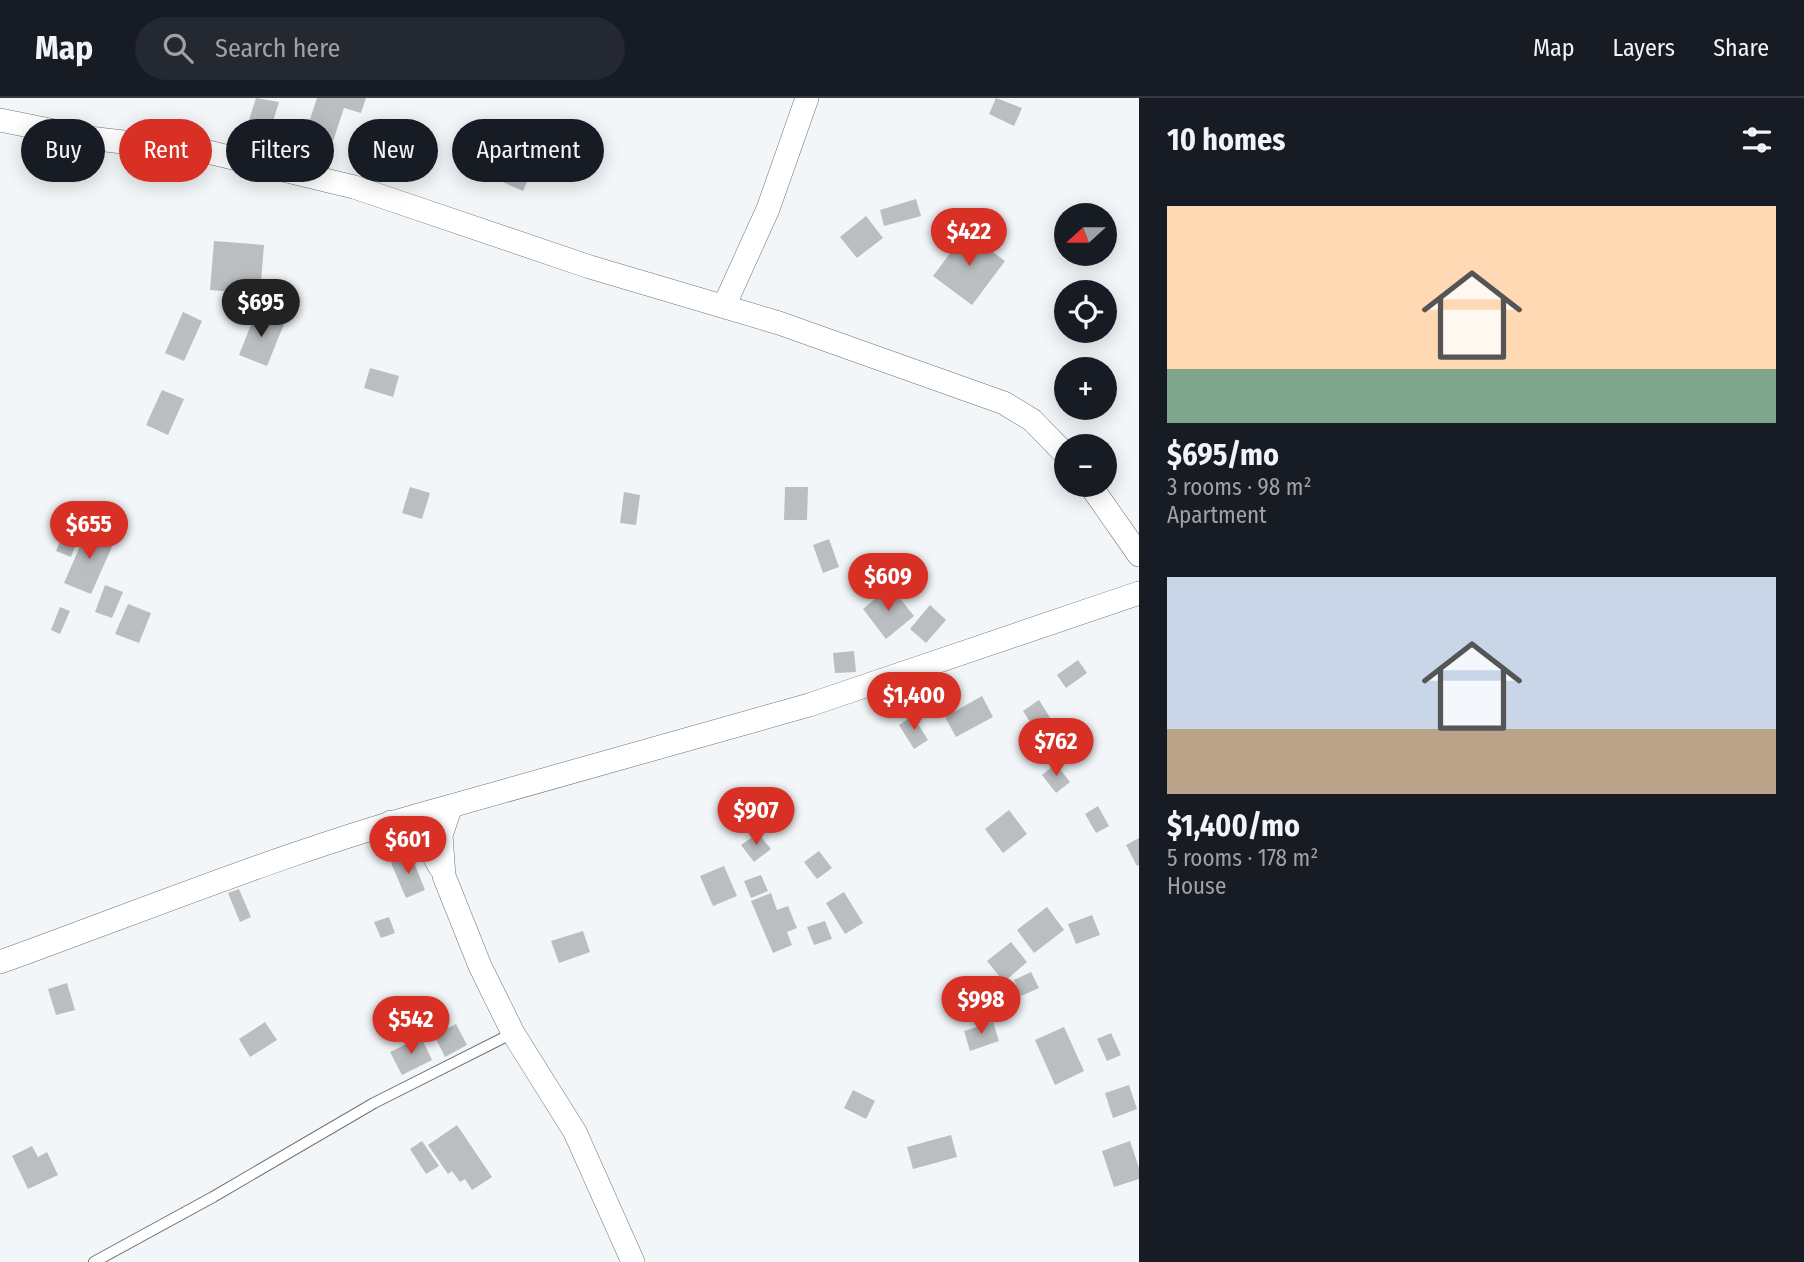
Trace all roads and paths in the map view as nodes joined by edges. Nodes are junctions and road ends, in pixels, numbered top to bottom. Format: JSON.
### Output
{"nodes":[{"id":1,"x":807,"y":98,"type":"edge"},
{"id":2,"x":0,"y":120,"type":"edge"},
{"id":3,"x":724,"y":306,"type":"junction"},
{"id":4,"x":1054,"y":443,"type":"edge"},
{"id":5,"x":1098,"y":497,"type":"edge"},
{"id":6,"x":1139,"y":555,"type":"edge"},
{"id":7,"x":1139,"y":593,"type":"edge"},
{"id":8,"x":451,"y":806,"type":"junction"},
{"id":9,"x":391,"y":822,"type":"junction"},
{"id":10,"x":444,"y":876,"type":"junction"},
{"id":11,"x":0,"y":962,"type":"edge"},
{"id":12,"x":513,"y":1033,"type":"junction"},
{"id":13,"x":94,"y":1262,"type":"edge"},
{"id":14,"x":633,"y":1262,"type":"edge"}],
"edges":[{"from":1,"to":3,"type":"street"},
{"from":2,"to":3,"type":"street"},
{"from":3,"to":4,"type":"street"},
{"from":5,"to":6,"type":"street"},
{"from":7,"to":8,"type":"street"},
{"from":8,"to":9,"type":"street"},
{"from":8,"to":10,"type":"street"},
{"from":9,"to":10,"type":"street"},
{"from":9,"to":11,"type":"street"},
{"from":10,"to":12,"type":"street"},
{"from":12,"to":13,"type":"lane"},
{"from":12,"to":14,"type":"street"}]}
